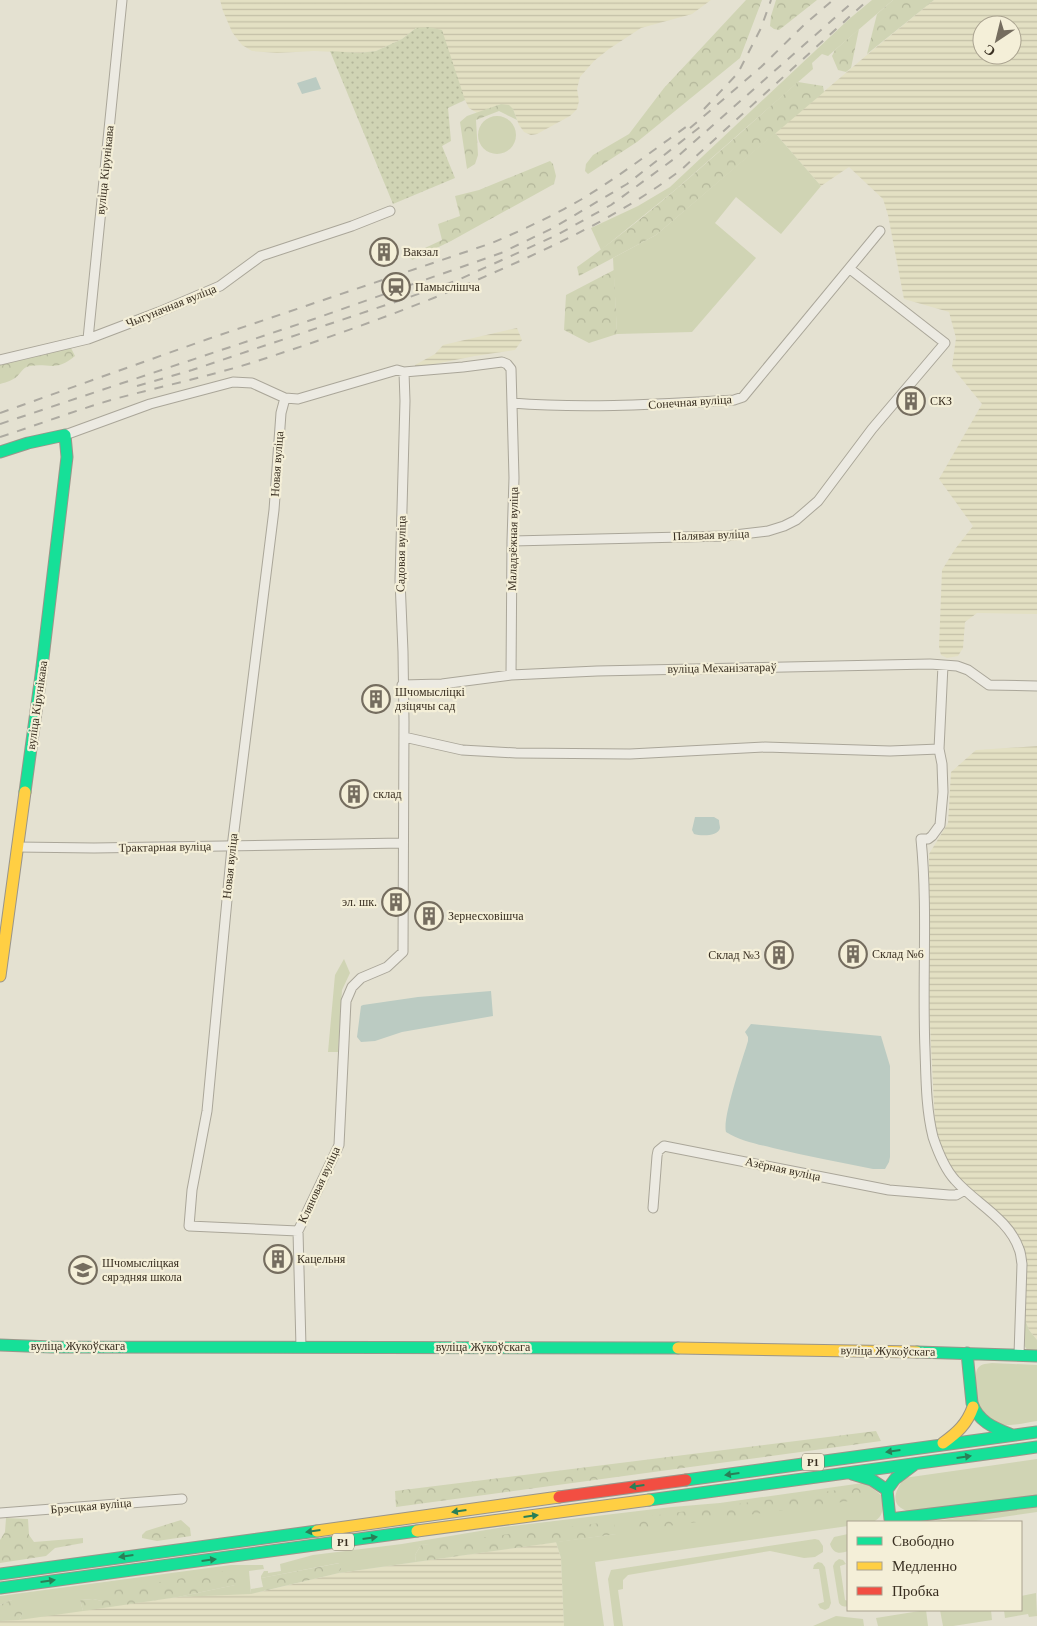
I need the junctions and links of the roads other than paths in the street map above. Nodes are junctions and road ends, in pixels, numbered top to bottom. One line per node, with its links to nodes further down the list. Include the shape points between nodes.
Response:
1 (122, 0): 5 (street, вуліца Кірунікава)
2 (390, 211): 5 (street, Чыгуначная вуліца, via 262,256 220,286)
3 (880, 231): 4 (street, Сонечная вуліца)
4 (850, 269): 9 (street, Сонечная вуліца, via 743,397 630,406); 12 (street, Палявая вуліца, via 945,343 872,429 818,501 796,520 768,531 726,536)
5 (88, 339): 6 (street, Чыгуначная вуліца)
6 (0, 360)
7 (404, 372): 8 (street, via 396,370 298,399); 9 (street, Маладзёжная вуліца, via 502,362 512,370); 15 (street, Садовая вуліца, via 400,580)
8 (285, 398): 10 (street, via 252,383 233,382 150,404); 21 (street, Новая вуліца)
9 (512, 403): 12 (street, Маладзёжная вуліца)
10 (65, 434): 11 (main road); 20 (main road, вуліца Кірунікава, via 67,457)
11 (0, 452)
12 (512, 541): 14 (street, Маладзёжная вуліца)
13 (943, 665): 14 (street, вуліца Механізатараў, via 607,671); 16 (street, вуліца Механізатараў, via 968,670 989,685); 18 (street)
14 (511, 676): 15 (street, вуліца Механізатараў)
15 (402, 685): 17 (street, Садовая вуліца)
16 (1037, 686)
17 (404, 737): 18 (street, via 462,750 516,753 630,754 765,747); 19 (street, Садовая вуліца)
18 (939, 749): 23 (street, via 943,792 940,825 932,836 921,839 926,1083 938,1152)
19 (403, 843): 21 (street, Трактарная вуліца); 25 (street, Кляновая вуліца, via 403,952 387,967 362,978 352,987 346,1002 339,1145)
20 (17, 847): 21 (street, Трактарная вуліца); 22 (main road, вуліца Кірунікава)
21 (232, 847): 25 (street, Новая вуліца, via 207,1111 192,1190 189,1226)
22 (0, 976)
23 (965, 1190): 24 (street, Азёрная вуліца, via 949,1195 889,1190 664,1146 657,1156); 29 (street, via 1007,1229 1020,1250)
24 (653, 1208)
25 (298, 1231): 27 (street, Кляновая вуліца)
26 (0, 1345): 27 (main road, вуліца Жукоўскага)
27 (301, 1347): 28 (main road, вуліца Жукоўскага)
28 (967, 1353): 29 (main road, вуліца Жукоўскага); 31 (main road)
29 (1018, 1355): 30 (main road, вуліца Жукоўскага)
30 (1037, 1356)
31 (973, 1405): 33 (main road, via 988,1424); 34 (main road, via 968,1422)
32 (1037, 1432): 33 (main road, Р1)
33 (1013, 1436): 34 (main road, Р1)
34 (941, 1445): 42 (main road, Р1, one-way to 42)
35 (1037, 1447): 36 (main road, Р1, one-way to 35)
36 (916, 1464): 37 (main road, Р1); 38 (main road)
37 (848, 1472): 38 (main road, via 872,1480); 43 (main road, Р1, one-way to 37)
38 (887, 1490): 40 (main road, via 890,1519)
39 (182, 1499): 41 (street, Брэсцкая вуліца)
40 (1037, 1502)
41 (0, 1513)
42 (0, 1574)
43 (0, 1588)

